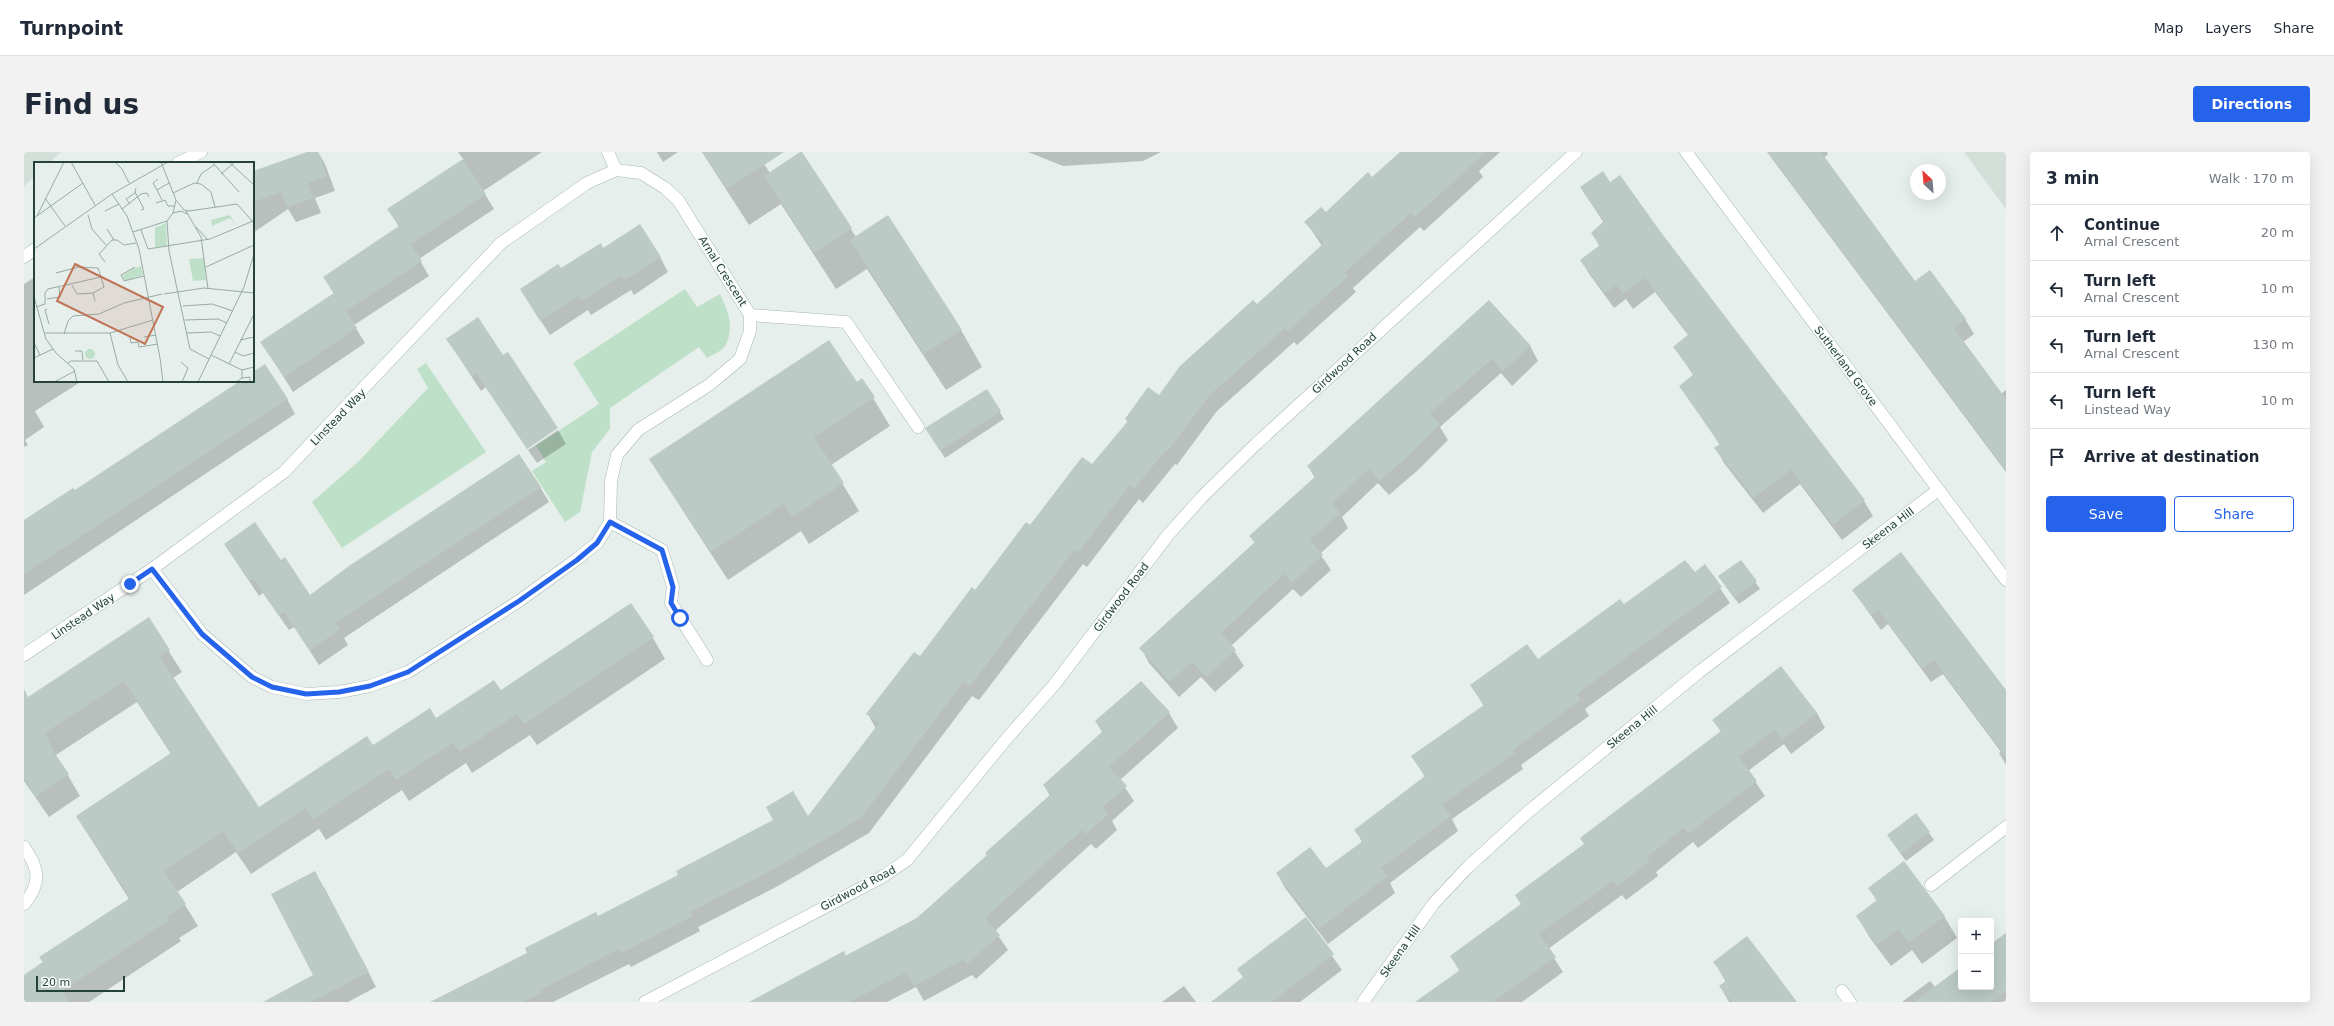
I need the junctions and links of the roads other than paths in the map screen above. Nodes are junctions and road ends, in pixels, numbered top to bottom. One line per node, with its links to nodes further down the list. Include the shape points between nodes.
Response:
1 (201, 152): 5 (street)
2 (608, 152): 6 (street)
3 (1576, 152): 22 (street, Girdwood Road, via 1257,443 1202,497 1168,535 1054,685 1008,737 908,860 882,877)
4 (1686, 152): 11 (street, Sutherland Grove)
5 (180, 162)
6 (616, 170): 9 (street, Arnal Crescent, via 641,173 665,188 678,200); 13 (street, Linstead Way, via 587,183 501,243 284,472)
7 (34, 250): 8 (street)
8 (24, 257)
9 (750, 315): 10 (street, via 846,322); 12 (street, Arnal Crescent, via 750,331 740,359 709,385 638,430 617,455 611,481)
10 (918, 427)
11 (1938, 490): 14 (street, Sutherland Grove); 23 (street, Skeena Hill, via 1699,672 1528,812 1467,868 1434,903)
12 (610, 522): 13 (street, via 597,543 577,560 519,601 408,672 370,686 339,692 306,694 272,687 252,677 202,634); 16 (street, via 662,550 673,587 671,603)
13 (152, 569): 15 (street, Linstead Way)
14 (2006, 580)
15 (24, 655)
16 (707, 660)
17 (2006, 827): 19 (street)
18 (24, 847): 20 (street, via 37,868 33,893)
19 (1931, 885)
20 (24, 904)
21 (1842, 991): 24 (street)
22 (645, 1002)
23 (1363, 1002)
24 (1850, 1002)

